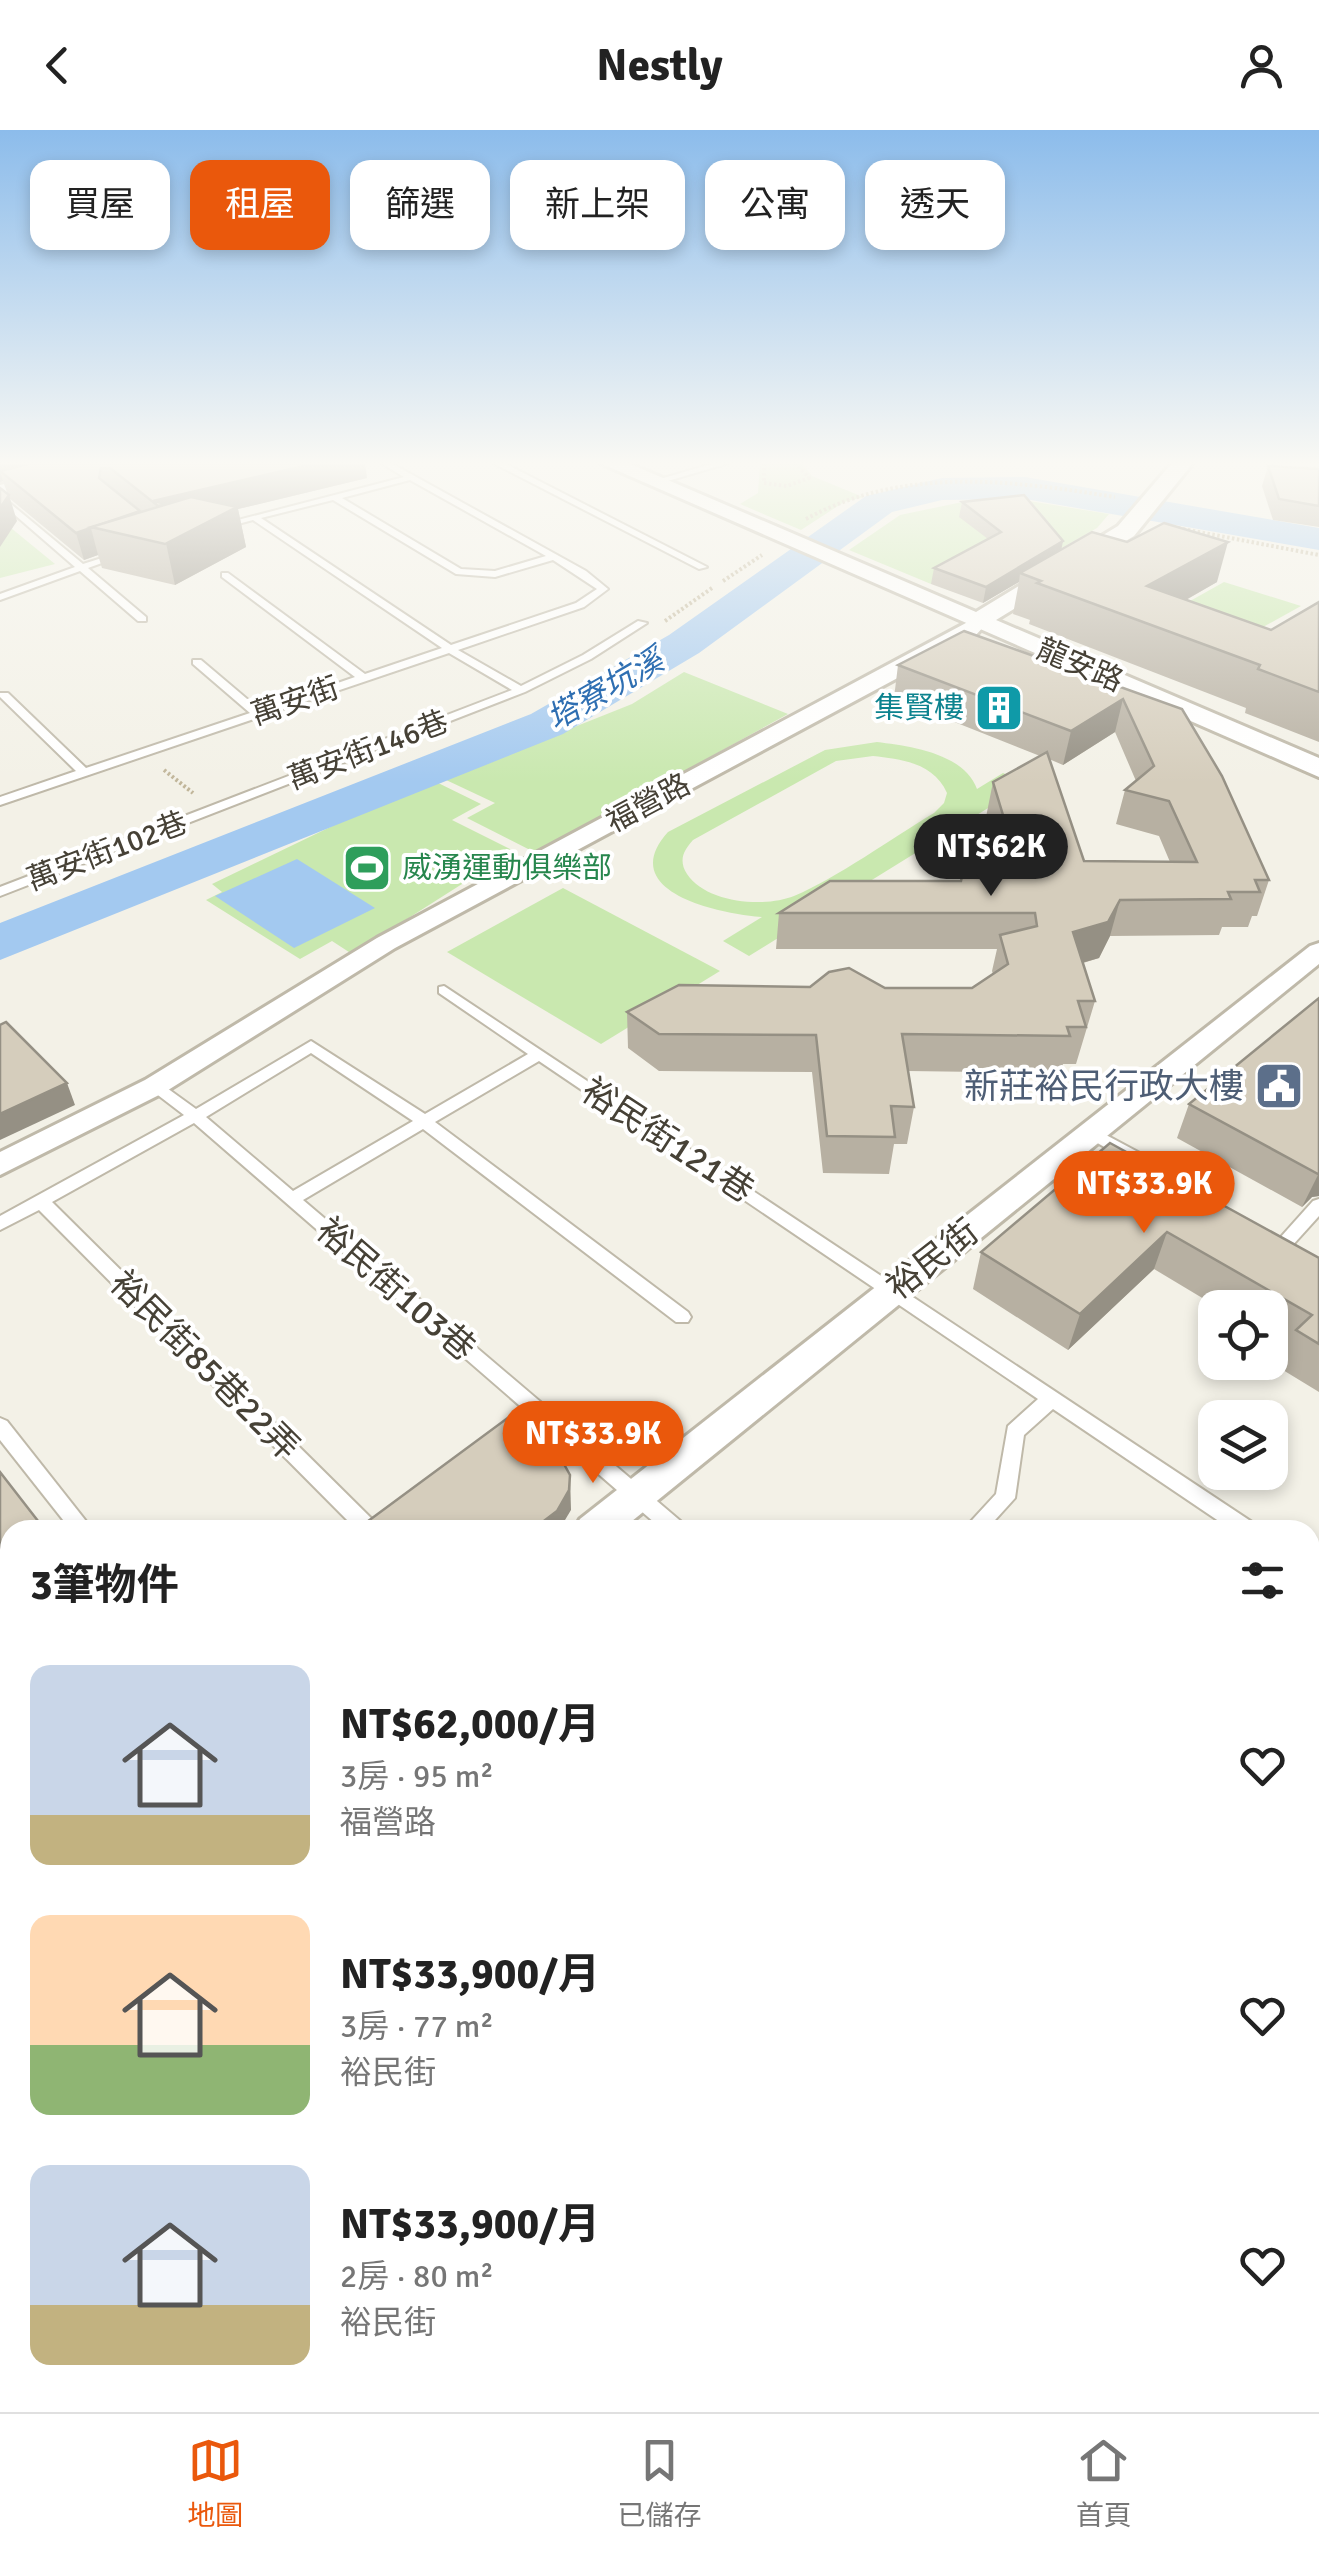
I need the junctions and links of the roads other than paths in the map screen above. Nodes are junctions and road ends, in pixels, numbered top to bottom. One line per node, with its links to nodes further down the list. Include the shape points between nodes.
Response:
1 (332, 569): 13 (lane, 萬安街146巷)
2 (454, 569): 3 (lane)
3 (512, 569)
4 (574, 569): 13 (lane, 萬安街, via 603,588 590,601)
5 (858, 569): 11 (street, 龍安路)
6 (1060, 569): 11 (street, 福營路)
7 (83, 570): 9 (lane); 10 (lane)
8 (225, 575): 15 (lane)
9 (0, 597)
10 (142, 619)
11 (980, 622): 19 (street, 龍安路); 27 (street, 福營路, via 386,943)
12 (642, 623): 16 (lane, 萬安街146巷)
13 (450, 649): 15 (lane, 萬安街); 16 (lane, 萬安街146巷)
14 (198, 662): 18 (lane)
15 (363, 678): 18 (lane, 萬安街)
16 (521, 690): 22 (lane, 萬安街146巷)
17 (4, 695): 20 (lane)
18 (257, 713): 20 (lane, 萬安街)
19 (1319, 768)
20 (84, 773): 21 (lane, 萬安街)
21 (0, 801)
22 (214, 810): 23 (lane, 萬安街102巷)
23 (0, 892)
24 (1319, 951): 30 (street, 裕民街)
25 (444, 990): 26 (lane, 裕民街121巷)
26 (539, 1054): 29 (lane); 38 (lane, 裕民街121巷)
27 (154, 1086): 28 (lane, 裕民街103巷); 31 (street, 福營路)
28 (195, 1116): 29 (lane, via 311,1046); 33 (lane, 裕民街103巷); 34 (lane)
29 (424, 1121): 33 (lane); 39 (lane)
30 (1093, 1133): 32 (lane); 38 (street, 裕民街)
31 (0, 1165)
32 (1157, 1170)
33 (291, 1200): 42 (lane, 裕民街103巷)
34 (41, 1201): 36 (lane); 44 (lane, 裕民街85巷22弄)
35 (1319, 1206): 37 (lane, via 1277,1238)
36 (0, 1224)
37 (1302, 1252)
38 (893, 1289): 40 (lane, 裕民街121巷); 42 (street, 裕民街)
39 (682, 1317)
40 (1052, 1398): 47 (lane, via 1015,1432 1006,1498); 48 (lane, 裕民街121巷)
41 (3, 1435): 43 (lane)
42 (636, 1495): 45 (street, 裕民街); 46 (lane, 裕民街103巷)
43 (75, 1520)
44 (361, 1520)
45 (605, 1520)
46 (665, 1520)
47 (983, 1520)
48 (1233, 1520)

